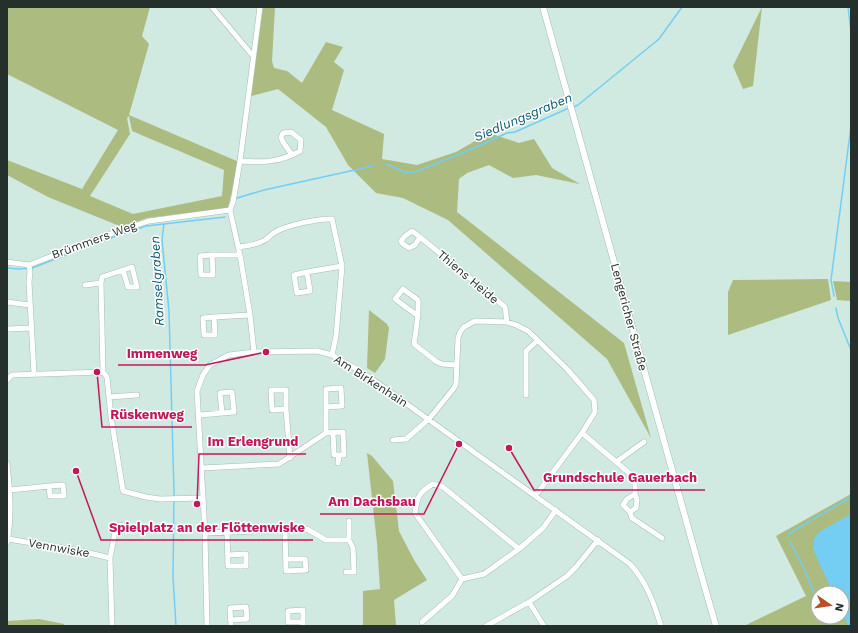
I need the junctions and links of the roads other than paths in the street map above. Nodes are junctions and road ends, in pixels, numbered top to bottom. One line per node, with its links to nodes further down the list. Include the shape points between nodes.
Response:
1 (212, 7): 4 (street)
2 (260, 7): 4 (street)
3 (543, 7): 76 (main road, Lengericher Straße)
4 (253, 56): 6 (street)
5 (292, 155): 5 (street, via 300,151 301,140 291,132 283,133 283,142); 6 (street, via 261,163)
6 (240, 161): 7 (street)
7 (230, 210): 9 (street); 14 (street, Brümmers Weg, via 149,221 104,236)
8 (420, 237): 24 (street, Thiens Heide, via 505,307)
9 (238, 247): 11 (street); 13 (street, via 253,245 277,231 306,222 332,219)
10 (212, 255): 11 (street)
11 (240, 255): 21 (street)
12 (7, 262): 14 (street, Brümmers Weg)
13 (342, 266): 16 (street); 29 (street)
14 (29, 268): 20 (street)
15 (123, 270): 17 (street, via 102,277)
16 (307, 272): 16 (street, via 310,291 297,293 294,275)
17 (101, 282): 18 (street); 31 (street)
18 (85, 285)
19 (7, 302): 20 (street)
20 (30, 305): 25 (street)
21 (250, 315): 23 (street); 28 (street)
22 (418, 316): 22 (street, via 418,300 403,288 395,298); 30 (street, via 414,344 437,362)
23 (214, 317)
24 (507, 322): 27 (street, Thiens Heide, via 528,331); 30 (street, Thiens Heide, via 475,321 464,326 458,338)
25 (31, 328): 26 (street); 32 (street)
26 (7, 329)
27 (537, 341): 35 (street, via 526,351); 44 (street, Thiens Heide, via 567,369 594,400 595,412)
28 (254, 352): 29 (street, Am Birkenhain, via 317,351); 40 (street, Am Birkenhain, via 229,355 210,365 197,391)
29 (332, 355): 41 (street, Am Birkenhain, via 365,374)
30 (457, 365): 41 (street, Thiens Heide, via 456,384)
31 (103, 372): 32 (street); 36 (street, via 107,377)
32 (34, 374): 33 (street, via 12,375)
33 (7, 380)
34 (137, 395): 36 (street)
35 (526, 395)
36 (109, 397): 57 (street, via 123,491 160,499)
37 (326, 407): 37 (street, via 342,406 341,388 326,389); 43 (street)
38 (286, 409): 38 (street, via 272,410 271,390 286,390); 48 (street)
39 (222, 413): 39 (street, via 234,412 232,392 220,393); 40 (street)
40 (200, 415): 52 (street, Am Birkenhain)
41 (429, 419): 45 (street, Thiens Heide, via 406,439); 56 (street, Am Birkenhain)
42 (333, 432): 43 (street); 47 (street, via 334,455); 47 (street, via 343,432 344,455)
43 (326, 433): 48 (street)
44 (582, 433): 49 (street); 56 (street, Thiens Heide)
45 (393, 440)
46 (644, 442): 49 (street)
47 (339, 455): 50 (street)
48 (290, 458): 52 (street, via 279,464)
49 (616, 462): 55 (street, via 635,478)
50 (338, 463)
51 (7, 464): 54 (street)
52 (202, 468): 57 (street, Am Birkenhain)
53 (49, 486): 54 (street)
54 (10, 490): 66 (street, via 10,525)
55 (635, 494): 59 (street, via 636,508); 59 (street, via 623,505)
56 (536, 495): 58 (street, Am Birkenhain)
57 (203, 498): 64 (street, Am Birkenhain)
58 (556, 510): 68 (street, Am Birkenhain); 69 (street, via 550,520)
59 (630, 512): 65 (street, via 632,518)
60 (349, 520): 67 (street)
61 (141, 529): 71 (street, via 119,525 116,527)
62 (285, 529): 63 (street); 67 (street, via 307,529 326,540); 72 (street)
63 (227, 532): 64 (street); 70 (street)
64 (205, 534): 79 (street, Am Birkenhain)
65 (662, 538)
66 (7, 540): 71 (street, Vennwiske)
67 (349, 540): 73 (street, via 353,548 354,572)
68 (598, 540): 75 (street, via 572,572); 82 (street, Am Birkenhain, via 639,574)
69 (519, 549): 74 (street, via 484,574); 74 (street, via 443,487 433,484 423,490 417,500 415,513)
70 (228, 555)
71 (110, 558): 78 (street)
72 (286, 559)
73 (346, 572)
74 (462, 579): 77 (street, via 452,596)
75 (529, 602): 80 (street); 81 (street)
76 (713, 616): 83 (main road); 84 (main road, Lengericher Straße)
77 (422, 622)
78 (112, 626)
79 (207, 626)
80 (486, 626)
81 (544, 626)
82 (661, 626)
83 (713, 626)
84 (716, 626)

